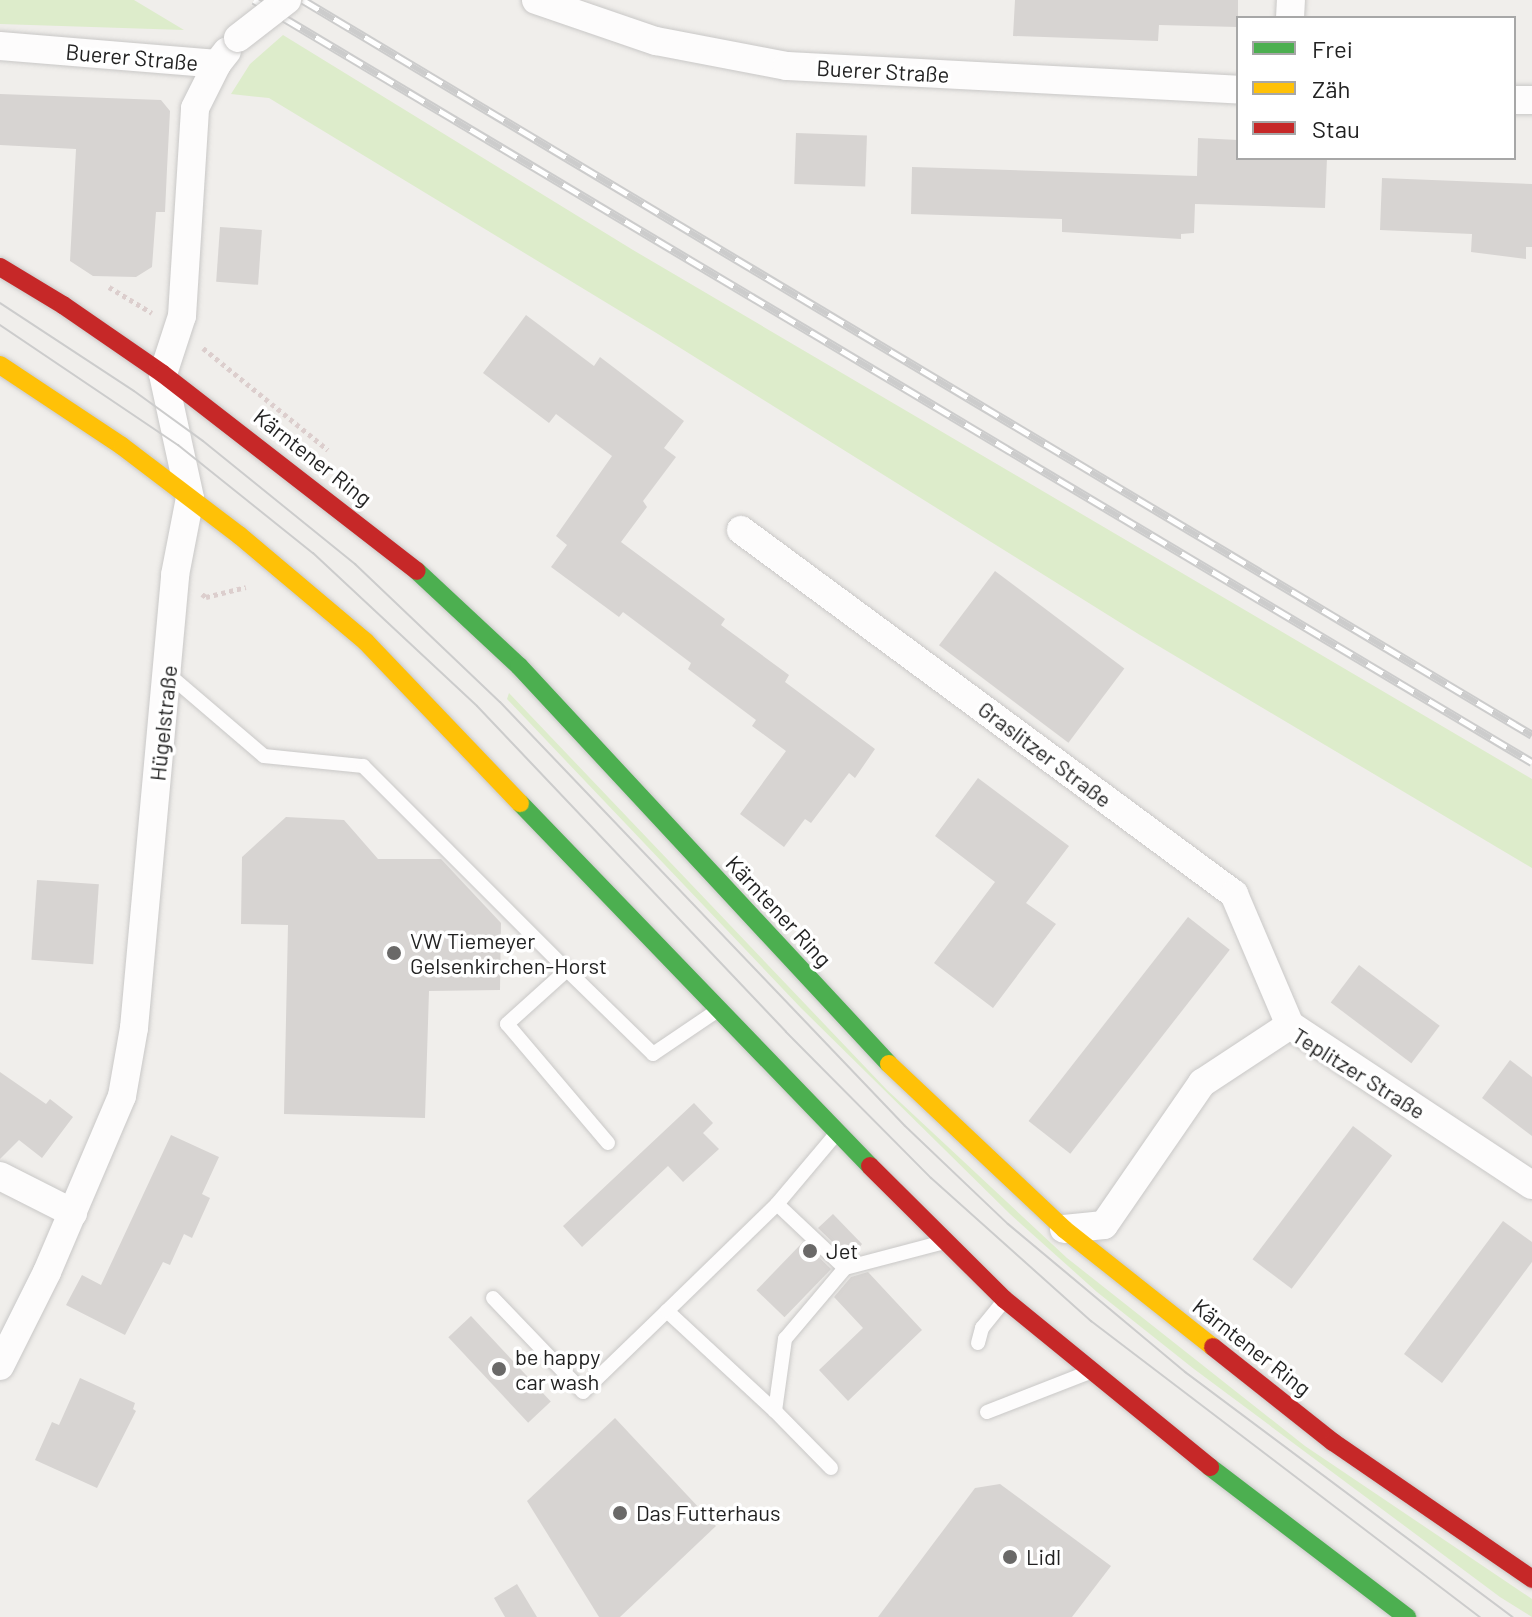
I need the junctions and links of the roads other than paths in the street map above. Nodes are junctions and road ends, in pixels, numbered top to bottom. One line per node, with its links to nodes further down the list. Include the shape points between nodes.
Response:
1 (287, 0): 4 (street, Buerer Straße, bridge, via 238,38)
2 (536, 0): 5 (street, Buerer Straße, via 656,41 787,66)
3 (0, 46): 4 (street, Buerer Straße)
4 (217, 64): 8 (street, via 195,108 182,316)
5 (1236, 90)
6 (0, 267): 8 (main road, Kärntener Ring)
7 (0, 365): 9 (main road)
8 (163, 374): 9 (street, Hügelstraße); 21 (main road, Kärntener Ring, via 400,555 519,666 886,1061)
9 (190, 498): 11 (street, Hügelstraße, via 175,575); 13 (main road, via 366,642)
10 (741, 530): 14 (street, Graslitzer Straße, via 1234,894)
11 (168, 674): 12 (lane, via 264,756 363,766); 20 (street, Hügelstraße, via 134,1028 122,1096)
12 (567, 970): 13 (lane, via 653,1054); 16 (lane, via 507,1024)
13 (719, 1010): 15 (main road)
14 (1290, 1025): 18 (street, Teplitzer Straße); 21 (street, Teplitzer Straße, via 1202,1083 1104,1225)
15 (837, 1134): 19 (lane); 22 (main road)
16 (608, 1143)
17 (0, 1176): 20 (street)
18 (1532, 1185)
19 (777, 1204): 23 (lane); 26 (lane)
20 (73, 1213): 28 (street, Hügelstraße)
21 (1064, 1229): 33 (main road, Kärntener Ring, via 1333,1442)
22 (945, 1241): 23 (lane); 25 (main road)
23 (845, 1268): 30 (lane, via 785,1339)
24 (493, 1298): 26 (lane, via 583,1392)
25 (1004, 1299): 27 (lane, via 982,1328); 29 (main road)
26 (667, 1311): 30 (lane)
27 (978, 1343)
28 (0, 1366)
29 (1089, 1372): 31 (lane); 34 (main road)
30 (775, 1411): 32 (lane)
31 (987, 1412)
32 (831, 1468)
33 (1532, 1579)
34 (1407, 1617)

